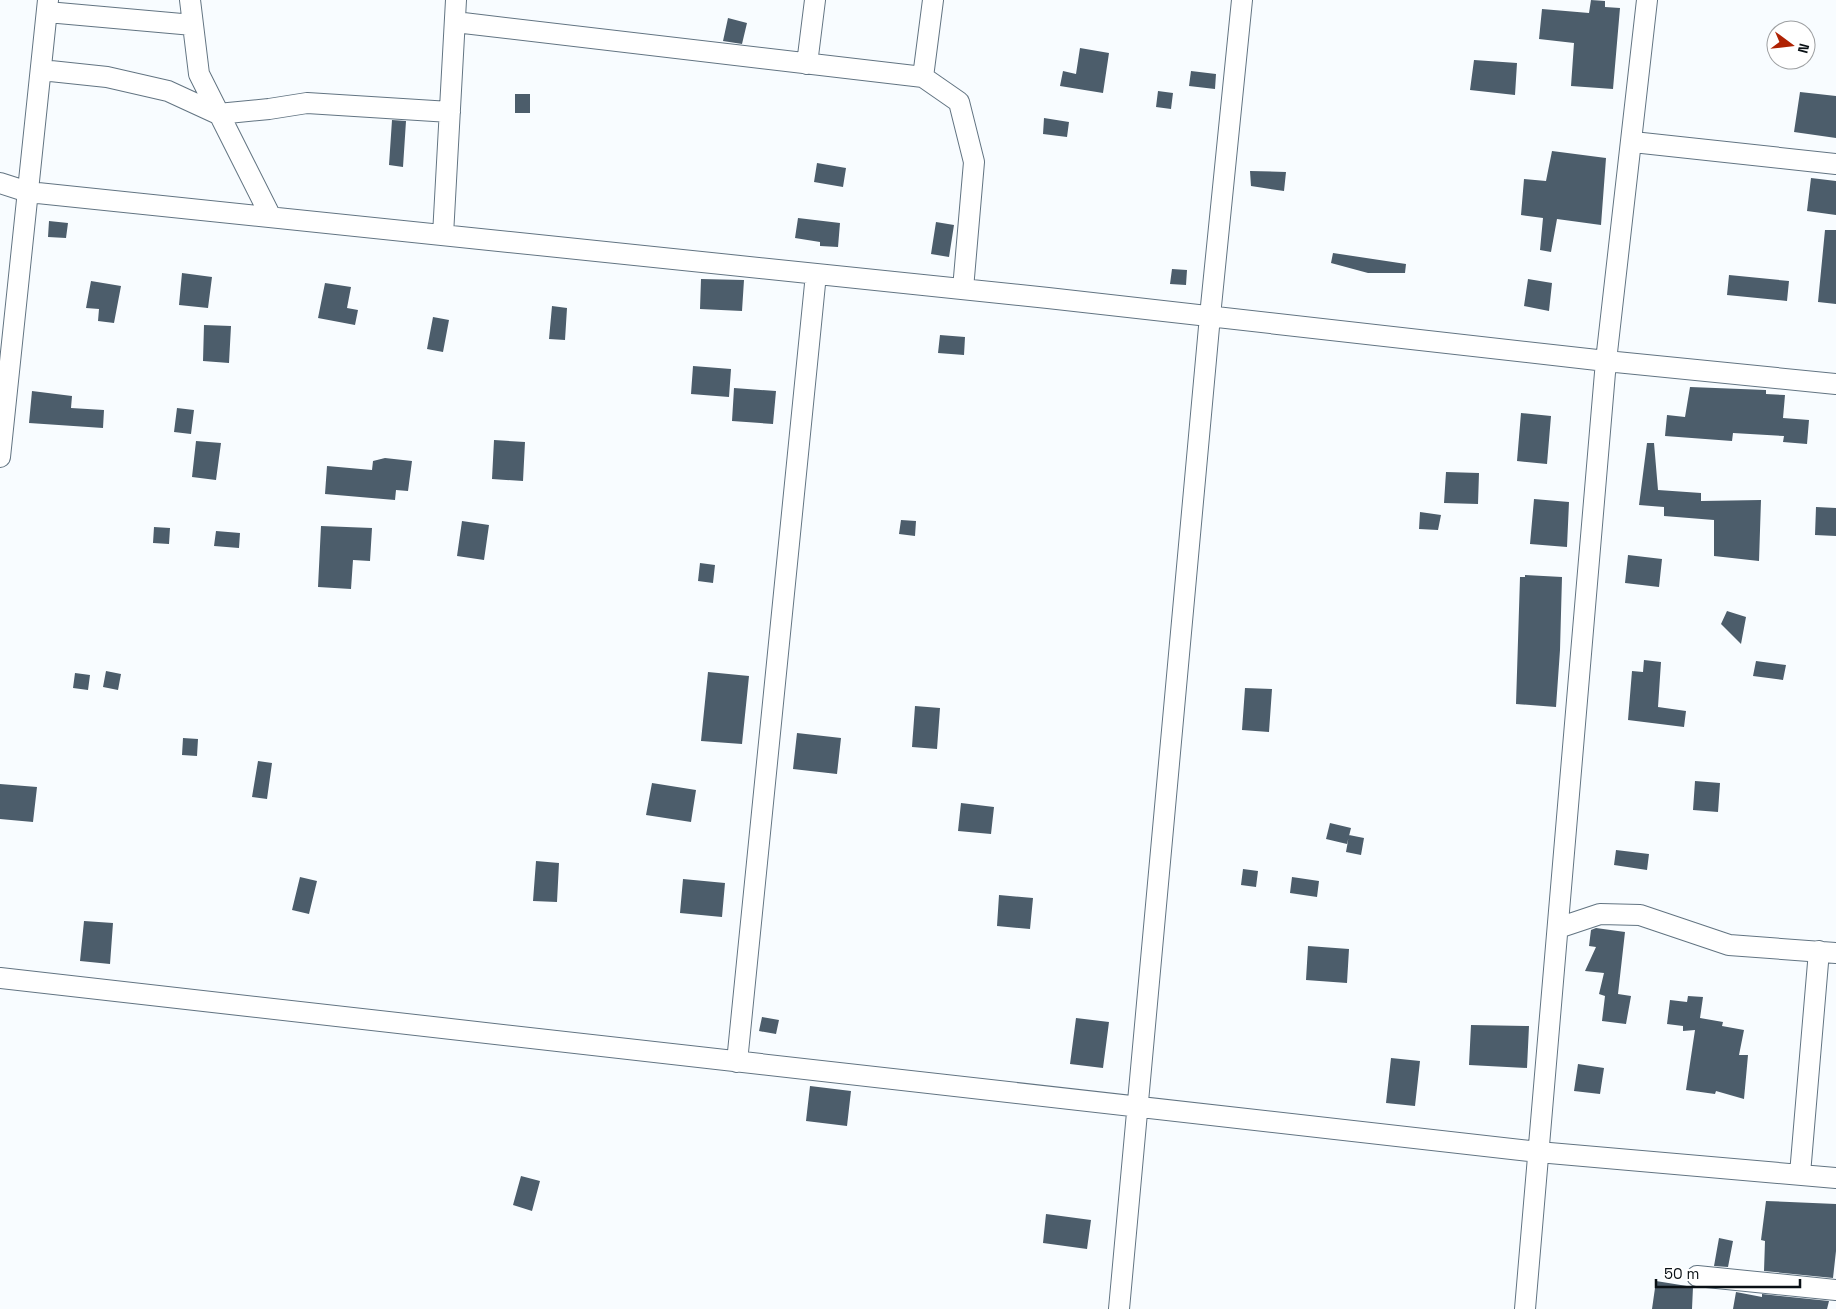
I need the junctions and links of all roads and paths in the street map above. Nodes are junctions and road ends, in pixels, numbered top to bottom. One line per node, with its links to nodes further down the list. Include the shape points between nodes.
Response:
1 (190, 0): 9 (street)
2 (456, 0): 8 (street)
3 (815, 0): 10 (street)
4 (933, 0): 12 (street)
5 (1242, 0): 23 (street)
6 (1648, 0): 15 (street)
7 (48, 6): 9 (street); 11 (street)
8 (455, 22): 10 (street); 13 (street)
9 (193, 25): 14 (street, via 199,74)
10 (807, 64): 12 (street)
11 (41, 70): 14 (street, via 107,77 168,91); 18 (street)
12 (923, 77): 22 (street, via 958,102 974,162)
13 (450, 112): 14 (street, via 307,102); 20 (street)
14 (218, 114): 19 (street)
15 (1633, 142): 16 (street); 24 (street)
16 (1836, 164)
17 (0, 183): 18 (street)
18 (28, 192): 19 (street); 26 (street)
19 (271, 217): 20 (street)
20 (443, 235): 21 (street)
21 (816, 274): 22 (street); 30 (street)
22 (963, 289): 23 (street)
23 (1210, 316): 24 (street); 31 (street)
24 (1606, 361): 25 (street); 27 (street)
25 (1836, 384)
26 (0, 457)
27 (1558, 928): 28 (street, via 1600,914 1640,914 1729,945); 32 (street)
28 (1828, 952): 33 (street)
29 (0, 978): 30 (street)
30 (737, 1062): 31 (street)
31 (1138, 1108): 32 (street); 37 (street)
32 (1538, 1152): 33 (street); 38 (street)
33 (1800, 1174): 34 (street)
34 (1836, 1178)
35 (1698, 1276): 36 (street)
36 (1836, 1290)
37 (1119, 1309)
38 (1525, 1309)

